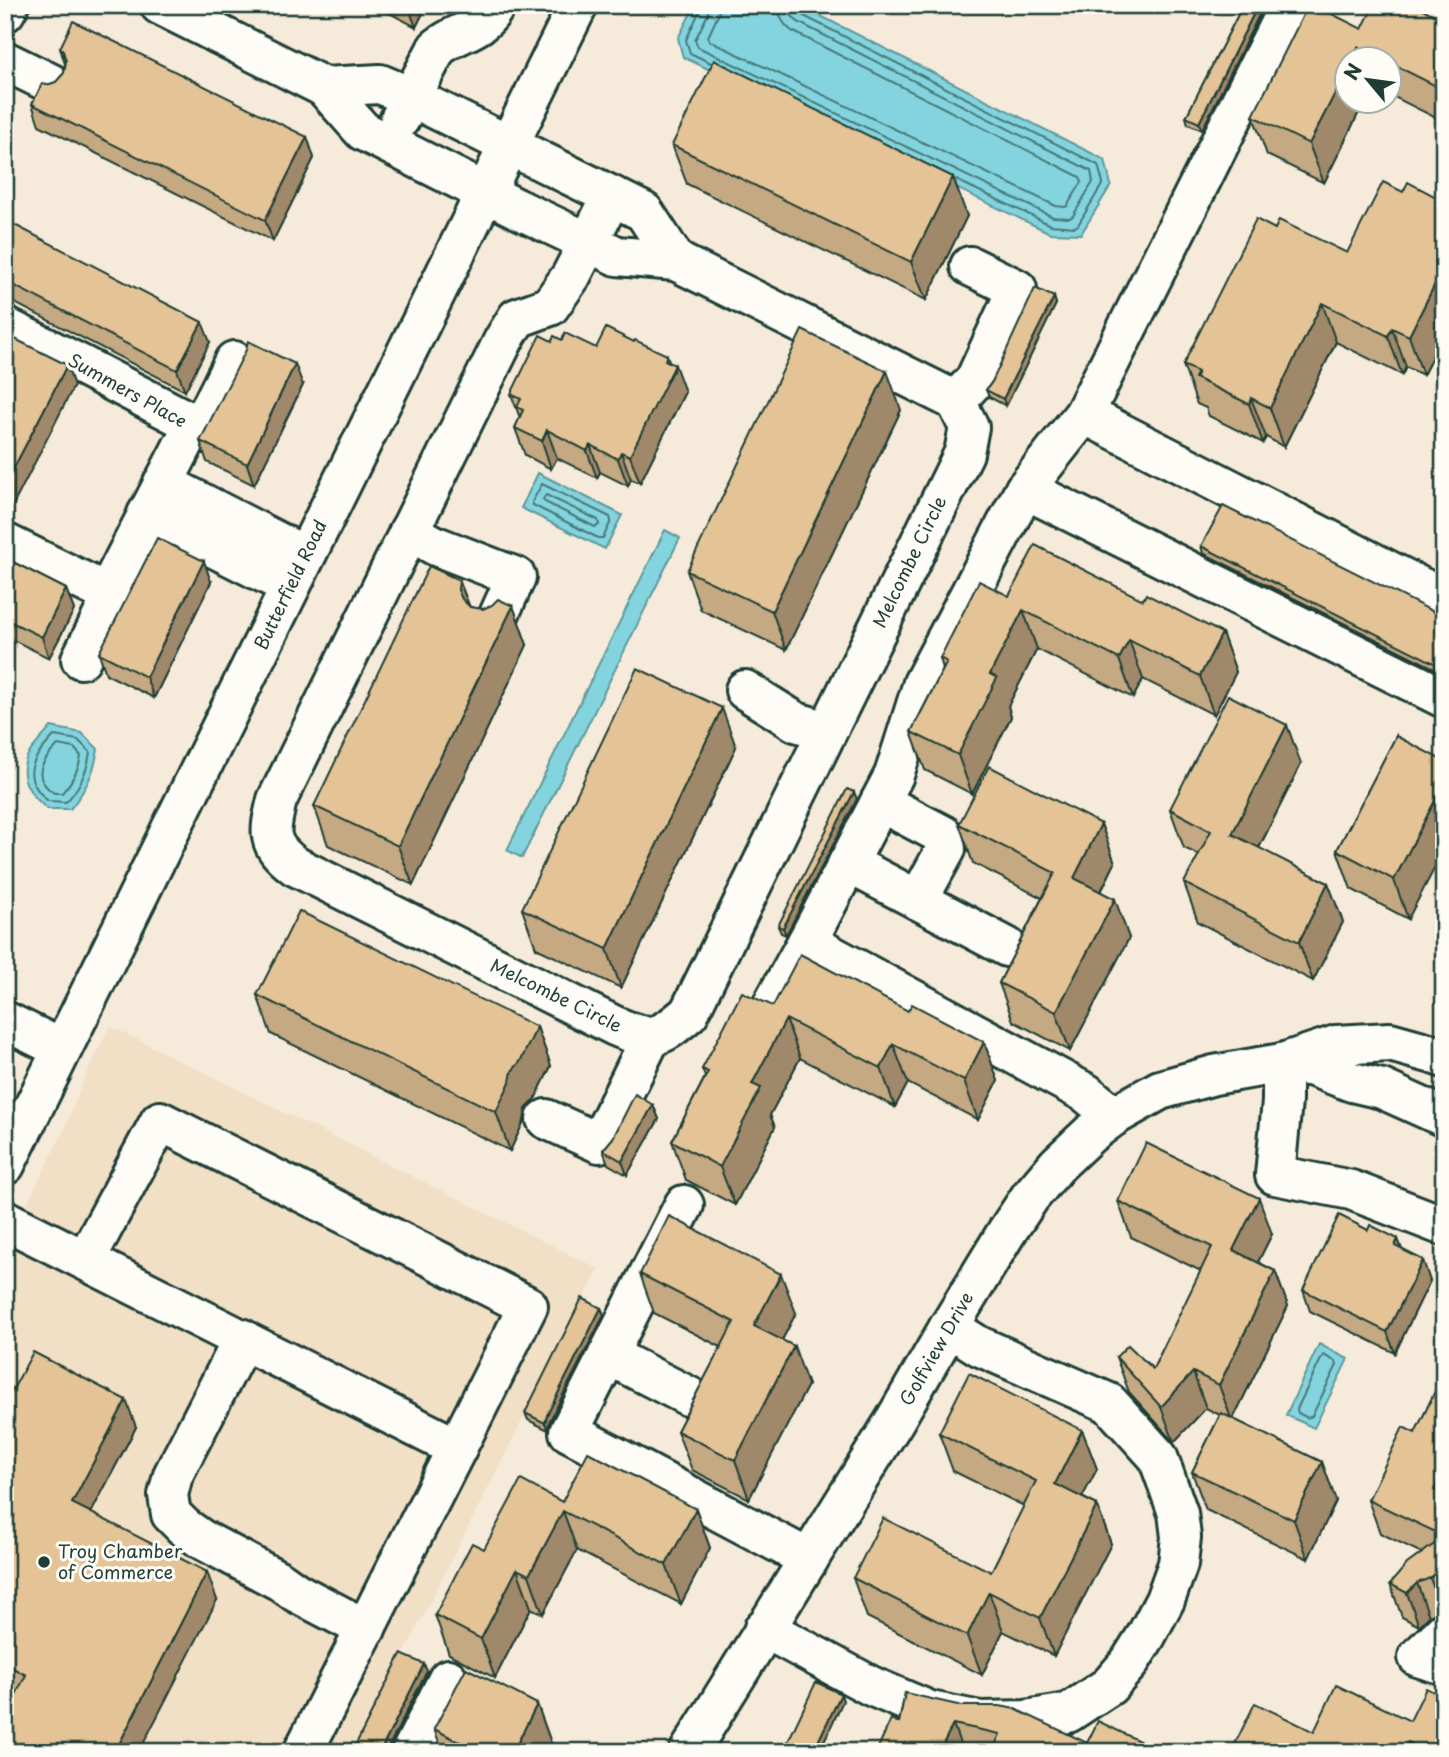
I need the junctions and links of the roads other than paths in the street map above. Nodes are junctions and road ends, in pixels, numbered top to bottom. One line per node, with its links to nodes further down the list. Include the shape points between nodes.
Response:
1 (9, 5): 6 (street)
2 (160, 5): 9 (street)
3 (496, 5): 10 (street, via 485,22 437,48)
4 (578, 5): 12 (street, Butterfield Road)
5 (1289, 5): 21 (street)
6 (5, 12)
7 (5, 61): 8 (street)
8 (51, 84)
9 (324, 88): 10 (street, via 380,84); 11 (street, via 363,131)
10 (411, 97): 11 (street); 12 (street)
11 (388, 144): 13 (street)
12 (508, 145): 13 (street, Butterfield Road); 14 (street)
13 (486, 192): 15 (street); 27 (street, Butterfield Road)
14 (611, 196): 15 (street, Melcombe Circle); 16 (street, via 644,212)
15 (588, 243): 16 (street, via 617,256); 25 (street, Melcombe Circle, via 550,306 517,318)
16 (676, 261): 20 (street)
17 (970, 266): 20 (street, via 1017,289 975,380)
18 (5, 327): 22 (street, Summers Place)
19 (234, 361): 22 (street, via 208,414)
20 (956, 401): 34 (street, Melcombe Circle, via 969,427 964,453)
21 (1084, 414): 23 (street); 29 (street)
22 (194, 424): 24 (street, Summers Place)
23 (1025, 489): 33 (street); 35 (street, via 923,683 894,775)
24 (155, 499): 27 (street); 28 (street, Summers Place)
25 (409, 531): 30 (street, via 516,577); 42 (street, Melcombe Circle, via 277,800 272,837 279,854 615,1026)
26 (5, 543): 28 (street)
27 (298, 571): 43 (street, Butterfield Road)
28 (107, 593): 31 (street, Summers Place, via 106,609)
29 (1444, 598)
30 (494, 626)
31 (81, 659)
32 (746, 690): 34 (street, via 796,722)
33 (1444, 698)
34 (827, 731): 42 (street, Melcombe Circle, via 689,1013)
35 (880, 802): 36 (street); 37 (street, via 943,835 946,849)
36 (848, 863): 37 (street); 38 (street)
37 (918, 900): 39 (street)
38 (807, 942): 40 (street); 46 (street, via 1086,1093)
39 (1007, 947)
40 (768, 1013)
41 (5, 1021): 43 (street)
42 (651, 1037): 48 (street, via 599,1143)
43 (62, 1049): 49 (street, Butterfield Road)
44 (1444, 1058): 45 (street, Golfview Drive, via 1390,1042 1336,1045)
45 (1282, 1063): 46 (street, Golfview Drive, via 1160,1090); 47 (street, Golfview Drive, via 1313,1067 1382,1089); 52 (street, via 1275,1174 1351,1190)
46 (1114, 1116): 54 (street, Golfview Drive, via 1058,1164 1030,1197)
47 (1444, 1117)
48 (546, 1119)
49 (5, 1165)
50 (684, 1205): 56 (street)
51 (5, 1220): 53 (street)
52 (1444, 1226)
53 (86, 1259): 55 (street); 58 (street, via 160,1121 528,1306)
54 (948, 1327): 59 (street, Golfview Drive); 60 (street, via 979,1346 1109,1403 1158,1457 1178,1513 1181,1537 1178,1564 1146,1636 1109,1686 1068,1713 980,1721 930,1711 883,1691)
55 (243, 1339): 58 (street); 61 (street, via 173,1475 168,1495 171,1514 201,1539)
56 (608, 1355): 57 (street); 59 (street, via 569,1432)
57 (690, 1397)
58 (457, 1448): 61 (street)
59 (809, 1559): 60 (street, Golfview Drive)
60 (764, 1628): 67 (street, Golfview Drive)
61 (366, 1629): 65 (street)
62 (1444, 1632): 63 (street, via 1419,1657)
63 (1444, 1665)
64 (448, 1679): 66 (street)
65 (303, 1752)
66 (411, 1752)
67 (689, 1752)

